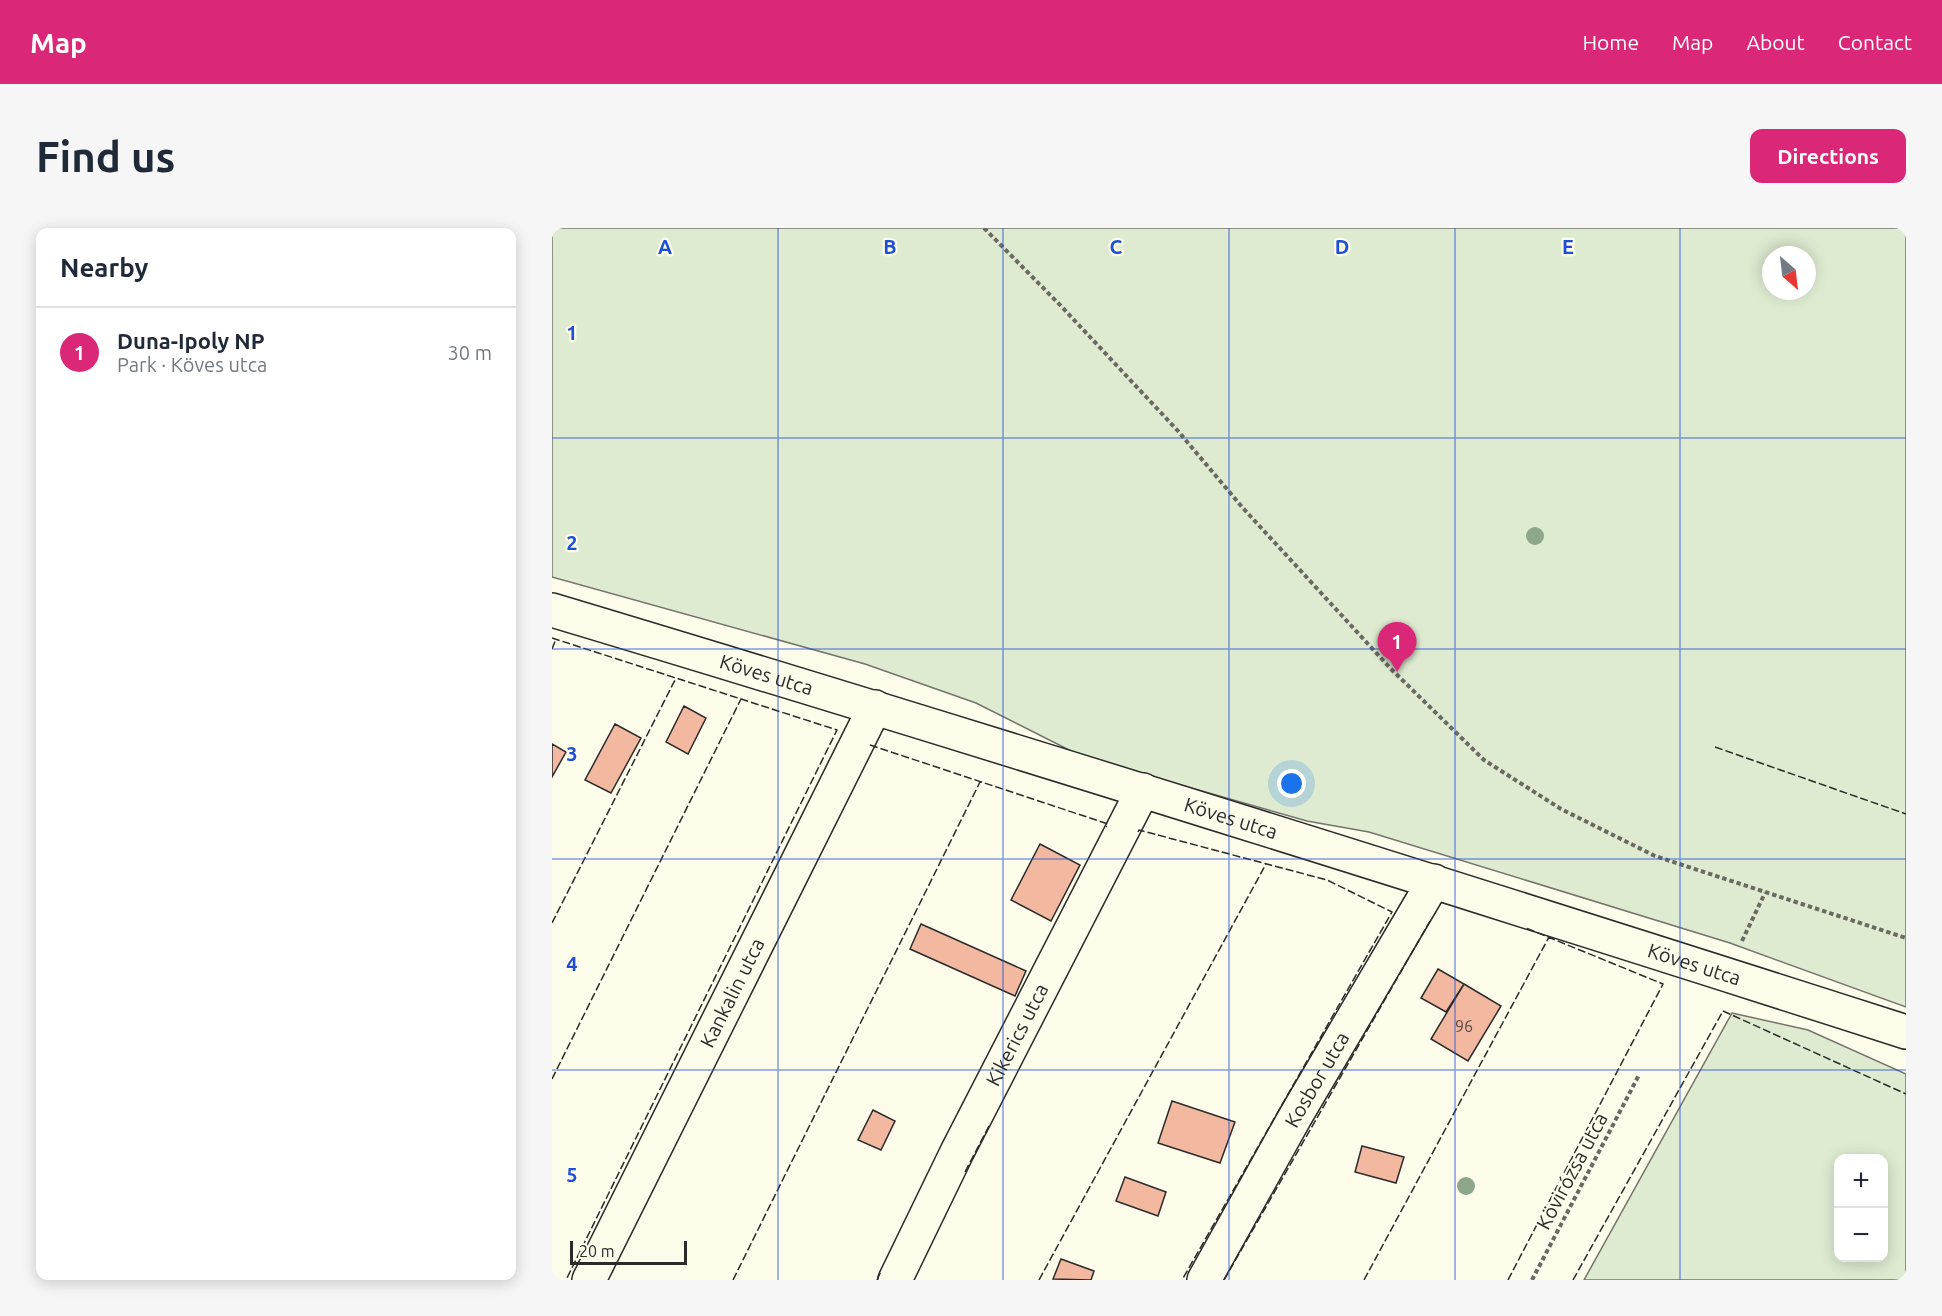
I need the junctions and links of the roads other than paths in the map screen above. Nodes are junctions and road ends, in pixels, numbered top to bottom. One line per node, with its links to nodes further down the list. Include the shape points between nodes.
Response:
1 (552, 610): 2 (street, Köves utca)
2 (875, 706): 3 (street, Köves utca); 6 (street, Kankalin utca)
3 (1143, 790): 4 (street, Köves utca); 7 (street, Kikerics utca)
4 (1434, 881): 5 (street, Köves utca); 8 (street, Kosbor utca)
5 (1906, 1032)
6 (588, 1280)
7 (895, 1280)
8 (1204, 1280)

